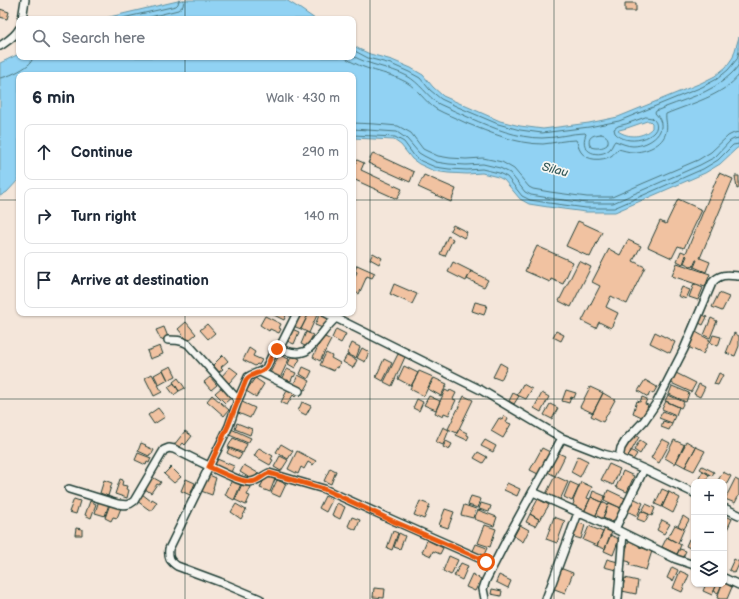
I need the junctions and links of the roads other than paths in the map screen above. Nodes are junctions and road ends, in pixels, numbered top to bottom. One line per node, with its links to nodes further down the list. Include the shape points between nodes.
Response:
1 (25, 0): 2 (street)
2 (22, 16)
3 (16, 34): 4 (street)
4 (0, 46)
5 (739, 276): 15 (street, via 725,275 715,278 684,349 657,402 626,440)
6 (296, 316): 10 (street)
7 (332, 316): 8 (street)
8 (336, 318): 10 (street, via 304,352); 14 (street, via 481,390)
9 (168, 340): 13 (street, via 184,341 188,344)
10 (279, 349): 11 (street, via 275,349 266,368)
11 (260, 372): 12 (street); 13 (street, via 248,377)
12 (300, 391)
13 (238, 400): 16 (street)
14 (562, 438): 15 (street); 19 (street)
15 (619, 458): 17 (street)
16 (209, 467): 18 (street, via 174,449 164,450 134,501 126,506); 27 (street, via 249,482 269,473 324,489 481,559); 30 (street, via 169,549 168,556 177,566)
17 (644, 469): 20 (street); 24 (street)
18 (69, 489)
19 (533, 492): 22 (street); 27 (street)
20 (691, 492)
21 (727, 509): 23 (street)
22 (578, 513): 24 (street); 32 (street)
23 (739, 515)
24 (615, 529): 25 (street)
25 (623, 533): 26 (street); 33 (street)
26 (691, 564)
27 (490, 571): 31 (street, via 484,586)
28 (727, 579): 29 (street)
29 (739, 585)
30 (260, 599)
31 (485, 599)
32 (546, 599)
33 (618, 599)

